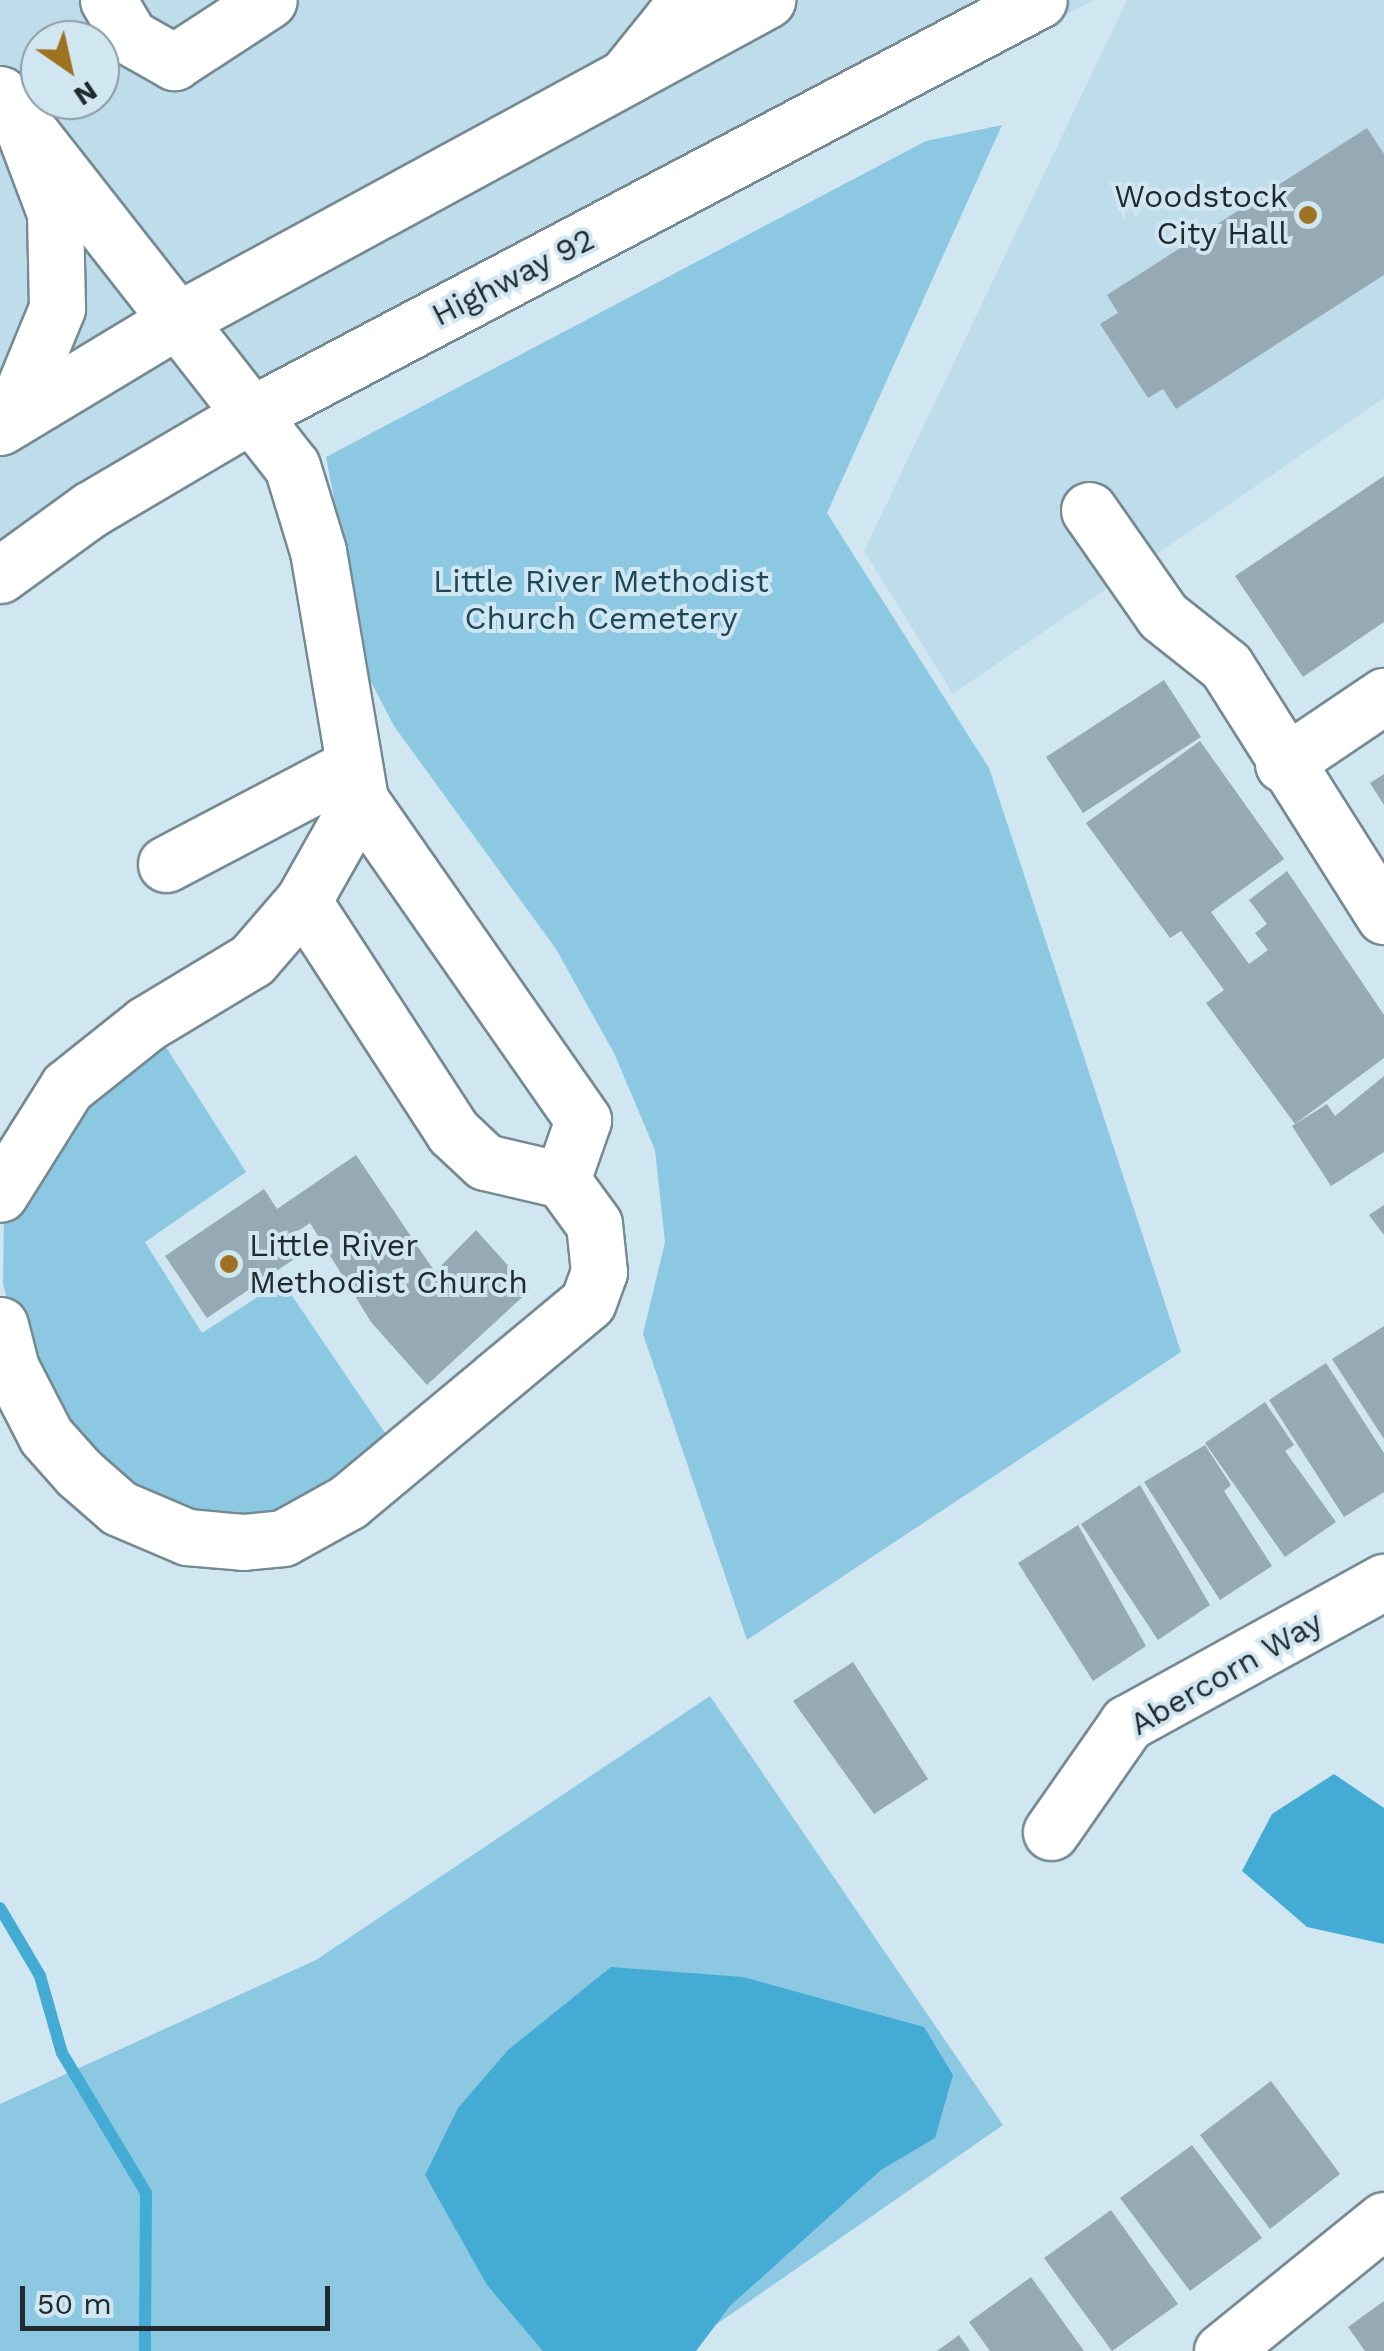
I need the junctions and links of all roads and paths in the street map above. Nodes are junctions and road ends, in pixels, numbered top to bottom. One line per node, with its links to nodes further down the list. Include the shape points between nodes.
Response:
1 (108, 0): 2 (main road, via 130,37 174,62)
2 (270, 0)
3 (687, 0): 6 (main road)
4 (767, 0): 6 (main road)
5 (1038, 0): 9 (main road, Highway 92)
6 (625, 77): 8 (main road)
7 (11, 109): 8 (main road); 10 (main road, via 55,214 57,308)
8 (176, 321): 9 (main road); 10 (main road)
9 (252, 414): 12 (main road, Highway 92, via 91,508); 15 (main road, via 292,466 304,500)
10 (0, 425)
11 (1089, 510): 14 (main road, via 1163,616 1226,666)
12 (0, 575)
13 (1384, 696): 14 (main road)
14 (1283, 764): 18 (main road)
15 (357, 783): 16 (main road); 17 (main road); 19 (main road, via 583,1120)
16 (166, 864)
17 (303, 901): 19 (main road, via 453,1132 485,1162); 20 (main road, via 252,960 146,1024 67,1087)
18 (1384, 916)
19 (562, 1180): 21 (main road, via 594,1224 600,1272 588,1302 440,1432 348,1502 283,1538 187,1537 119,1508 46,1436 11,1368)
20 (0, 1194)
21 (0, 1325)
22 (1384, 1582): 23 (main road, Abercorn Way, via 1127,1724)
23 (1050, 1832)
24 (1384, 2220): 25 (main road)
25 (1222, 2351)

